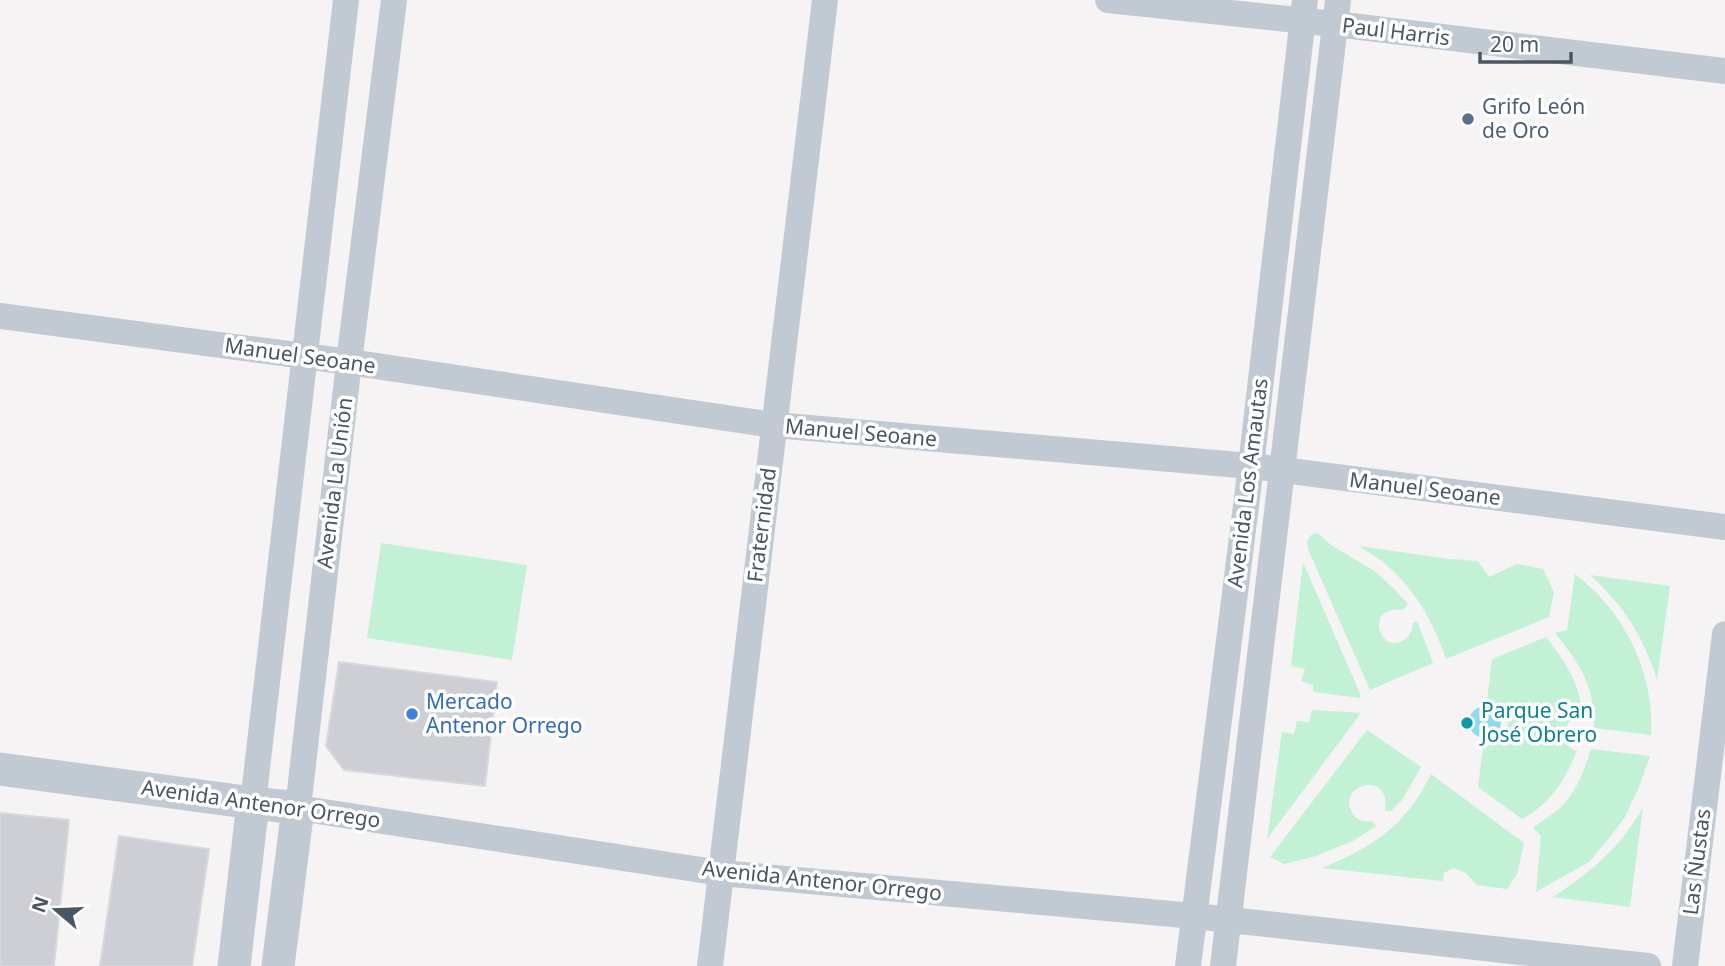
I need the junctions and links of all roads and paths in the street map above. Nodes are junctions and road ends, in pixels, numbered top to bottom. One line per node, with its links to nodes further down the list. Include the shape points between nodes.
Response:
1 (346, 0): 9 (street, Avenida La Unión)
2 (394, 0): 10 (street, Avenida La Unión)
3 (825, 0): 11 (street, Fraternidad)
4 (1108, 0): 5 (street, Paul Harris)
5 (1304, 10): 6 (street, Paul Harris); 12 (street, Avenida Los Amautas)
6 (1336, 12): 7 (street, Paul Harris); 13 (street, Avenida Los Amautas)
7 (1725, 71)
8 (0, 316): 9 (street, Manuel Seoane)
9 (305, 357): 10 (street, Manuel Seoane); 17 (street, Avenida La Unión)
10 (349, 362): 11 (street, Manuel Seoane); 18 (street, Avenida La Unión)
11 (774, 425): 12 (street, Manuel Seoane); 19 (street, Fraternidad)
12 (1251, 466): 13 (street, Manuel Seoane); 20 (street, Avenida Los Amautas)
13 (1282, 470): 14 (street, Manuel Seoane); 21 (street, Avenida Los Amautas)
14 (1725, 527)
15 (1725, 634): 28 (street, Las Ñustas)
16 (0, 769): 17 (street, Avenida Antenor Orrego)
17 (253, 803): 18 (street, Avenida Antenor Orrego); 22 (street, Avenida La Unión)
18 (298, 808): 19 (street, Avenida Antenor Orrego); 23 (street, Avenida La Unión)
19 (721, 873): 20 (street, Avenida Antenor Orrego); 24 (street, Fraternidad)
20 (1194, 916): 21 (street, Avenida Antenor Orrego); 25 (street, Avenida Los Amautas)
21 (1228, 920): 26 (street, Avenida Los Amautas); 27 (street, Avenida Antenor Orrego)
22 (234, 966)
23 (278, 966)
24 (710, 966)
25 (1188, 966)
26 (1223, 966)
27 (1648, 966)
28 (1685, 966)

